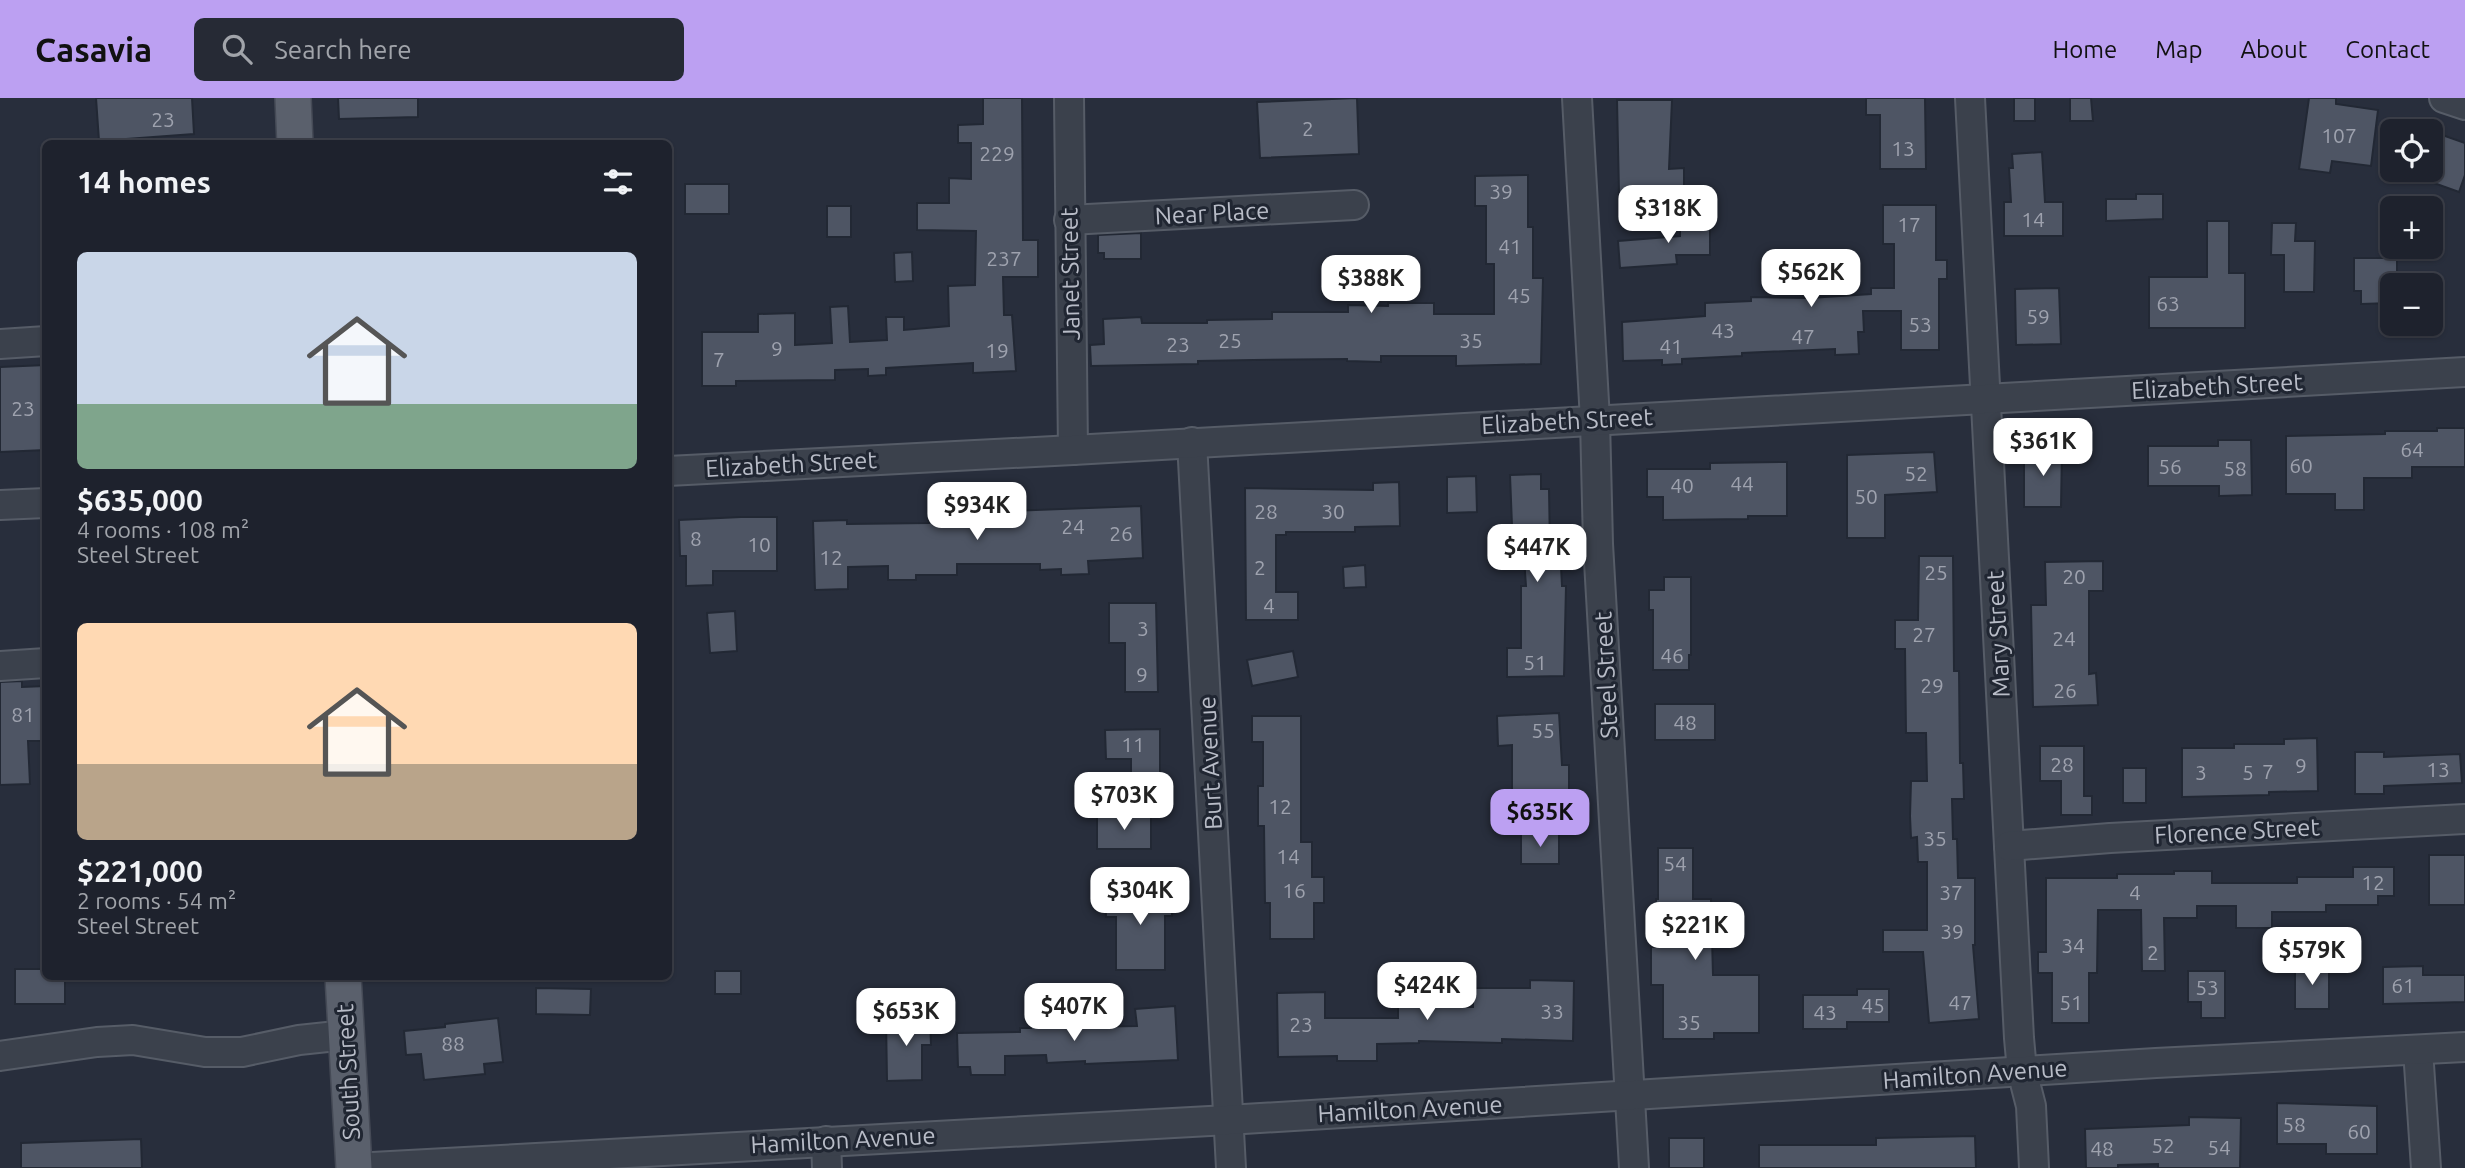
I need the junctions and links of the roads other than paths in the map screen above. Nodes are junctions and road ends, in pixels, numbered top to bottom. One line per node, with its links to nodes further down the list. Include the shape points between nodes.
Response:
1 (293, 98): 7 (main road)
2 (1069, 98): 9 (street, Janet Street)
3 (1577, 98): 14 (street, Steel Street)
4 (1969, 98): 13 (street, Mary Street)
5 (2445, 98): 6 (street)
6 (2465, 105)
7 (295, 140)
8 (1354, 205): 9 (street, Near Place)
9 (1069, 220): 16 (street, Janet Street)
10 (42, 341): 11 (street)
11 (0, 344)
12 (2465, 372): 13 (street, Elizabeth Street)
13 (1985, 399): 14 (street, Elizabeth Street); 23 (street, Mary Street)
14 (1595, 420): 15 (street, Elizabeth Street); 30 (street, Steel Street)
15 (1192, 442): 16 (street, Elizabeth Street); 31 (street, Burt Avenue)
16 (1073, 450): 17 (street, Elizabeth Street)
17 (672, 471)
18 (42, 503): 19 (street)
19 (0, 505)
20 (42, 663): 21 (street)
21 (0, 666)
22 (2465, 819): 23 (street, Florence Street)
23 (2009, 846): 29 (street, Mary Street)
24 (343, 980): 25 (main road, South Street)
25 (346, 1035): 28 (street, via 242,1052 205,1052 133,1040); 33 (main road, South Street)
26 (2465, 1047): 27 (street, Hamilton Avenue)
27 (2418, 1050): 29 (street, Hamilton Avenue); 37 (street)
28 (0, 1056)
29 (2022, 1071): 30 (street, Hamilton Avenue); 36 (street, Mary Street, via 2031,1106)
30 (1630, 1095): 31 (street, Hamilton Avenue); 35 (street, Steel Street)
31 (1228, 1120): 32 (street, Hamilton Avenue); 34 (street, Burt Avenue)
32 (827, 1154): 33 (street, Hamilton Avenue)
33 (354, 1168)
34 (1231, 1168)
35 (1634, 1168)
36 (2034, 1168)
37 (2426, 1168)

